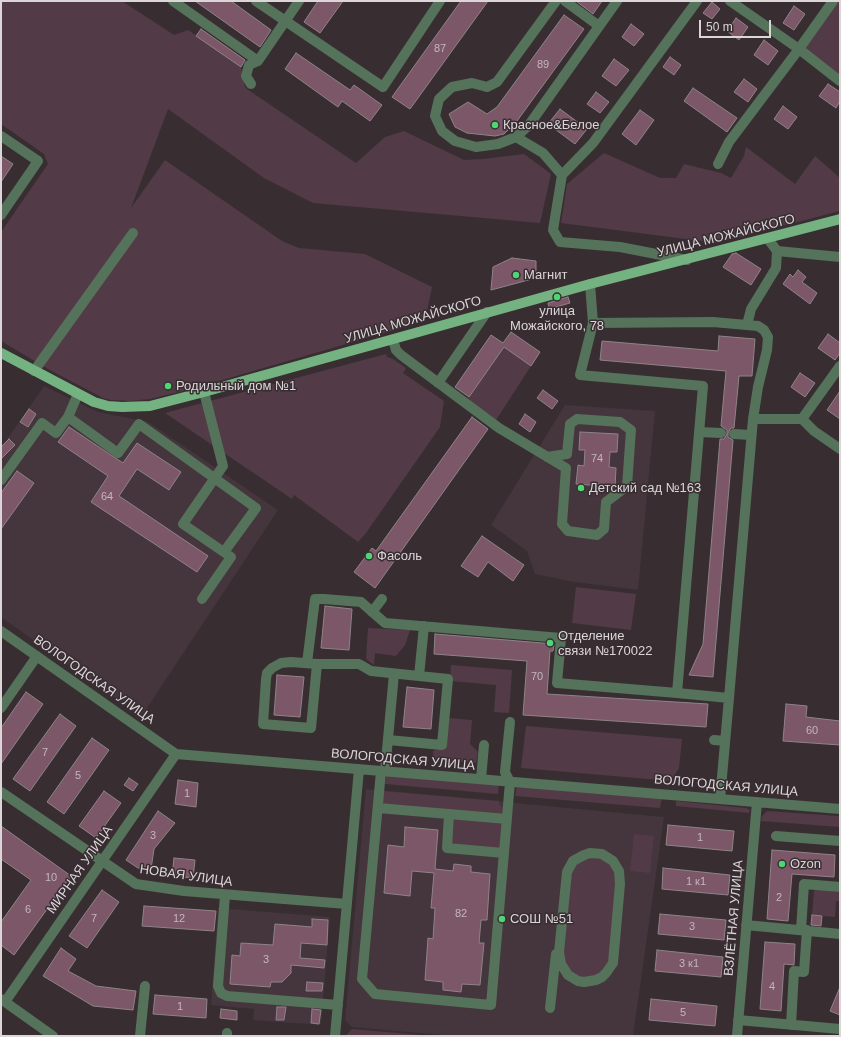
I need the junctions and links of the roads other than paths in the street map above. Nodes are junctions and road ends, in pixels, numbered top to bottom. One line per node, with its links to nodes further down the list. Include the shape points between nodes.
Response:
1 (173, 1): 14 (street)
2 (256, 1): 11 (street)
3 (299, 1): 11 (street)
4 (440, 1): 11 (street, via 383,87)
5 (556, 1): 18 (street, via 498,82 486,87 472,83 452,87 439,99 436,116 442,131 455,141 476,147 498,144)
6 (565, 1): 12 (street)
7 (617, 1): 12 (street)
8 (697, 1): 20 (street, via 593,143)
9 (730, 1): 13 (street)
10 (833, 1): 13 (street)
11 (285, 21): 14 (street)
12 (599, 26): 18 (street, via 529,125)
13 (799, 49): 15 (street); 19 (street, via 729,142)
14 (258, 61): 16 (street, via 250,65 246,76)
15 (840, 81)
16 (251, 84)
17 (1, 136): 21 (street, via 38,161)
18 (516, 137): 20 (street, via 543,153)
19 (718, 164)
20 (562, 175): 28 (street, via 553,230 560,242 620,247)
21 (4, 203): 22 (street)
22 (1, 215)
23 (840, 219): 25 (main road, УЛИЦА МОЖАЙСКОГО)
24 (133, 233): 36 (street)
25 (768, 239): 26 (street); 28 (main road, УЛИЦА МОЖАЙСКОГО)
26 (777, 251): 27 (street); 32 (street, via 776,268 751,309)
27 (840, 257)
28 (687, 260): 29 (main road, УЛИЦА МОЖАЙСКОГО)
29 (590, 284): 30 (main road, УЛИЦА МОЖАЙСКОГО); 31 (street)
30 (487, 312): 33 (main road, УЛИЦА МОЖАЙСКОГО); 37 (street)
31 (593, 323): 32 (street, via 713,322); 43 (street, via 580,375 703,386)
32 (747, 325): 41 (street, via 758,326 768,337)
33 (393, 340): 37 (street, via 396,350 401,355); 38 (main road, УЛИЦА МОЖАЙСКОГО)
34 (1, 353): 36 (main road, УЛИЦА МОЖАЙСКОГО)
35 (840, 366): 42 (street)
36 (34, 371): 39 (main road, УЛИЦА МОЖАЙСКОГО)
37 (438, 383): 49 (street, via 499,428)
38 (204, 392): 39 (main road, УЛИЦА МОЖАЙСКОГО, via 157,405 129,408 101,404); 51 (street, via 223,466)
39 (78, 394): 40 (street)
40 (68, 417): 51 (street, via 118,453 139,424); 52 (street, via 56,433 42,423)
41 (753, 419): 42 (street); 46 (street)
42 (802, 419): 47 (street)
43 (699, 432): 44 (street); 63 (street)
44 (720, 433)
45 (734, 434): 46 (street)
46 (751, 436): 64 (street)
47 (840, 449)
48 (567, 454): 49 (street); 50 (street); 50 (street, via 570,424 577,419 620,422 631,430 627,486 606,502 604,529 597,535 568,531 562,524)
49 (547, 457): 50 (street)
50 (566, 468)
51 (215, 478): 53 (street, via 256,508); 53 (street, via 183,524)
52 (1, 480)
53 (224, 552): 55 (street, via 232,557)
54 (382, 598): 56 (street)
55 (202, 599)
56 (372, 612): 57 (street, via 385,623); 60 (street, via 361,602 315,599)
57 (424, 626): 62 (street); 63 (street, via 561,638 557,683)
58 (1, 631): 59 (street, ВОЛОГОДСКАЯ УЛИЦА)
59 (37, 656): 65 (street); 71 (street, ВОЛОГОДСКАЯ УЛИЦА)
60 (312, 663): 60 (street, via 281,663 267,673 263,724 311,728); 61 (street, via 359,664 371,671)
61 (394, 674): 62 (street); 67 (street)
62 (419, 676): 67 (street, via 448,678 442,745)
63 (677, 693): 64 (street)
64 (729, 698): 69 (street)
65 (1, 708)
66 (510, 722): 75 (street, via 505,772)
67 (388, 740): 73 (street)
68 (714, 740): 69 (street)
69 (725, 741): 77 (street)
70 (484, 745): 74 (street)
71 (176, 754): 72 (street, ВОЛОГОДСКАЯ УЛИЦА); 86 (street, МИРНАЯ УЛИЦА)
72 (359, 769): 73 (street, ВОЛОГОДСКАЯ УЛИЦА); 90 (street)
73 (383, 771): 74 (street, ВОЛОГОДСКАЯ УЛИЦА); 79 (street)
74 (481, 779): 75 (street, ВОЛОГОДСКАЯ УЛИЦА)
75 (510, 782): 77 (street, ВОЛОГОДСКАЯ УЛИЦА); 82 (street)
76 (1, 792): 86 (street, НОВАЯ УЛИЦА)
77 (720, 799): 78 (street, ВОЛОГОДСКАЯ УЛИЦА)
78 (757, 802): 80 (street, ВОЛОГОДСКАЯ УЛИЦА); 91 (street, ВЗЛЁТНАЯ УЛИЦА)
79 (378, 808): 81 (street); 85 (street, via 362,979 375,994 491,1005)
80 (840, 809)
81 (449, 814): 82 (street); 85 (street, via 447,848)
82 (507, 819): 85 (street)
83 (776, 836): 84 (street)
84 (840, 841)
85 (504, 853)
86 (102, 861): 89 (street, НОВАЯ УЛИЦА, via 136,884); 95 (street, МИРНАЯ УЛИЦА)
87 (565, 875): 87 (street, via 573,861 590,853 608,857 619,871 613,963 606,974 590,982 578,981 568,975 561,964 559,952); 97 (street)
88 (840, 887): 92 (street, via 804,884)
89 (226, 895): 90 (street, НОВАЯ УЛИЦА); 96 (street, via 218,986 222,993 227,996)
90 (347, 904): 96 (street)
91 (746, 925): 92 (street); 98 (street, ВЗЛЁТНАЯ УЛИЦА)
92 (804, 930): 93 (street); 99 (street, via 804,972 794,971)
93 (840, 934)
94 (145, 986): 102 (street)
95 (3, 1000): 101 (street)
96 (338, 1005): 103 (street)
97 (550, 1008)
98 (738, 1020): 99 (street); 104 (street, ВЗЛЁТНАЯ УЛИЦА)
99 (791, 1025): 100 (street)
100 (840, 1029)
101 (53, 1036)
102 (140, 1036)
103 (335, 1036)
104 (737, 1036)

